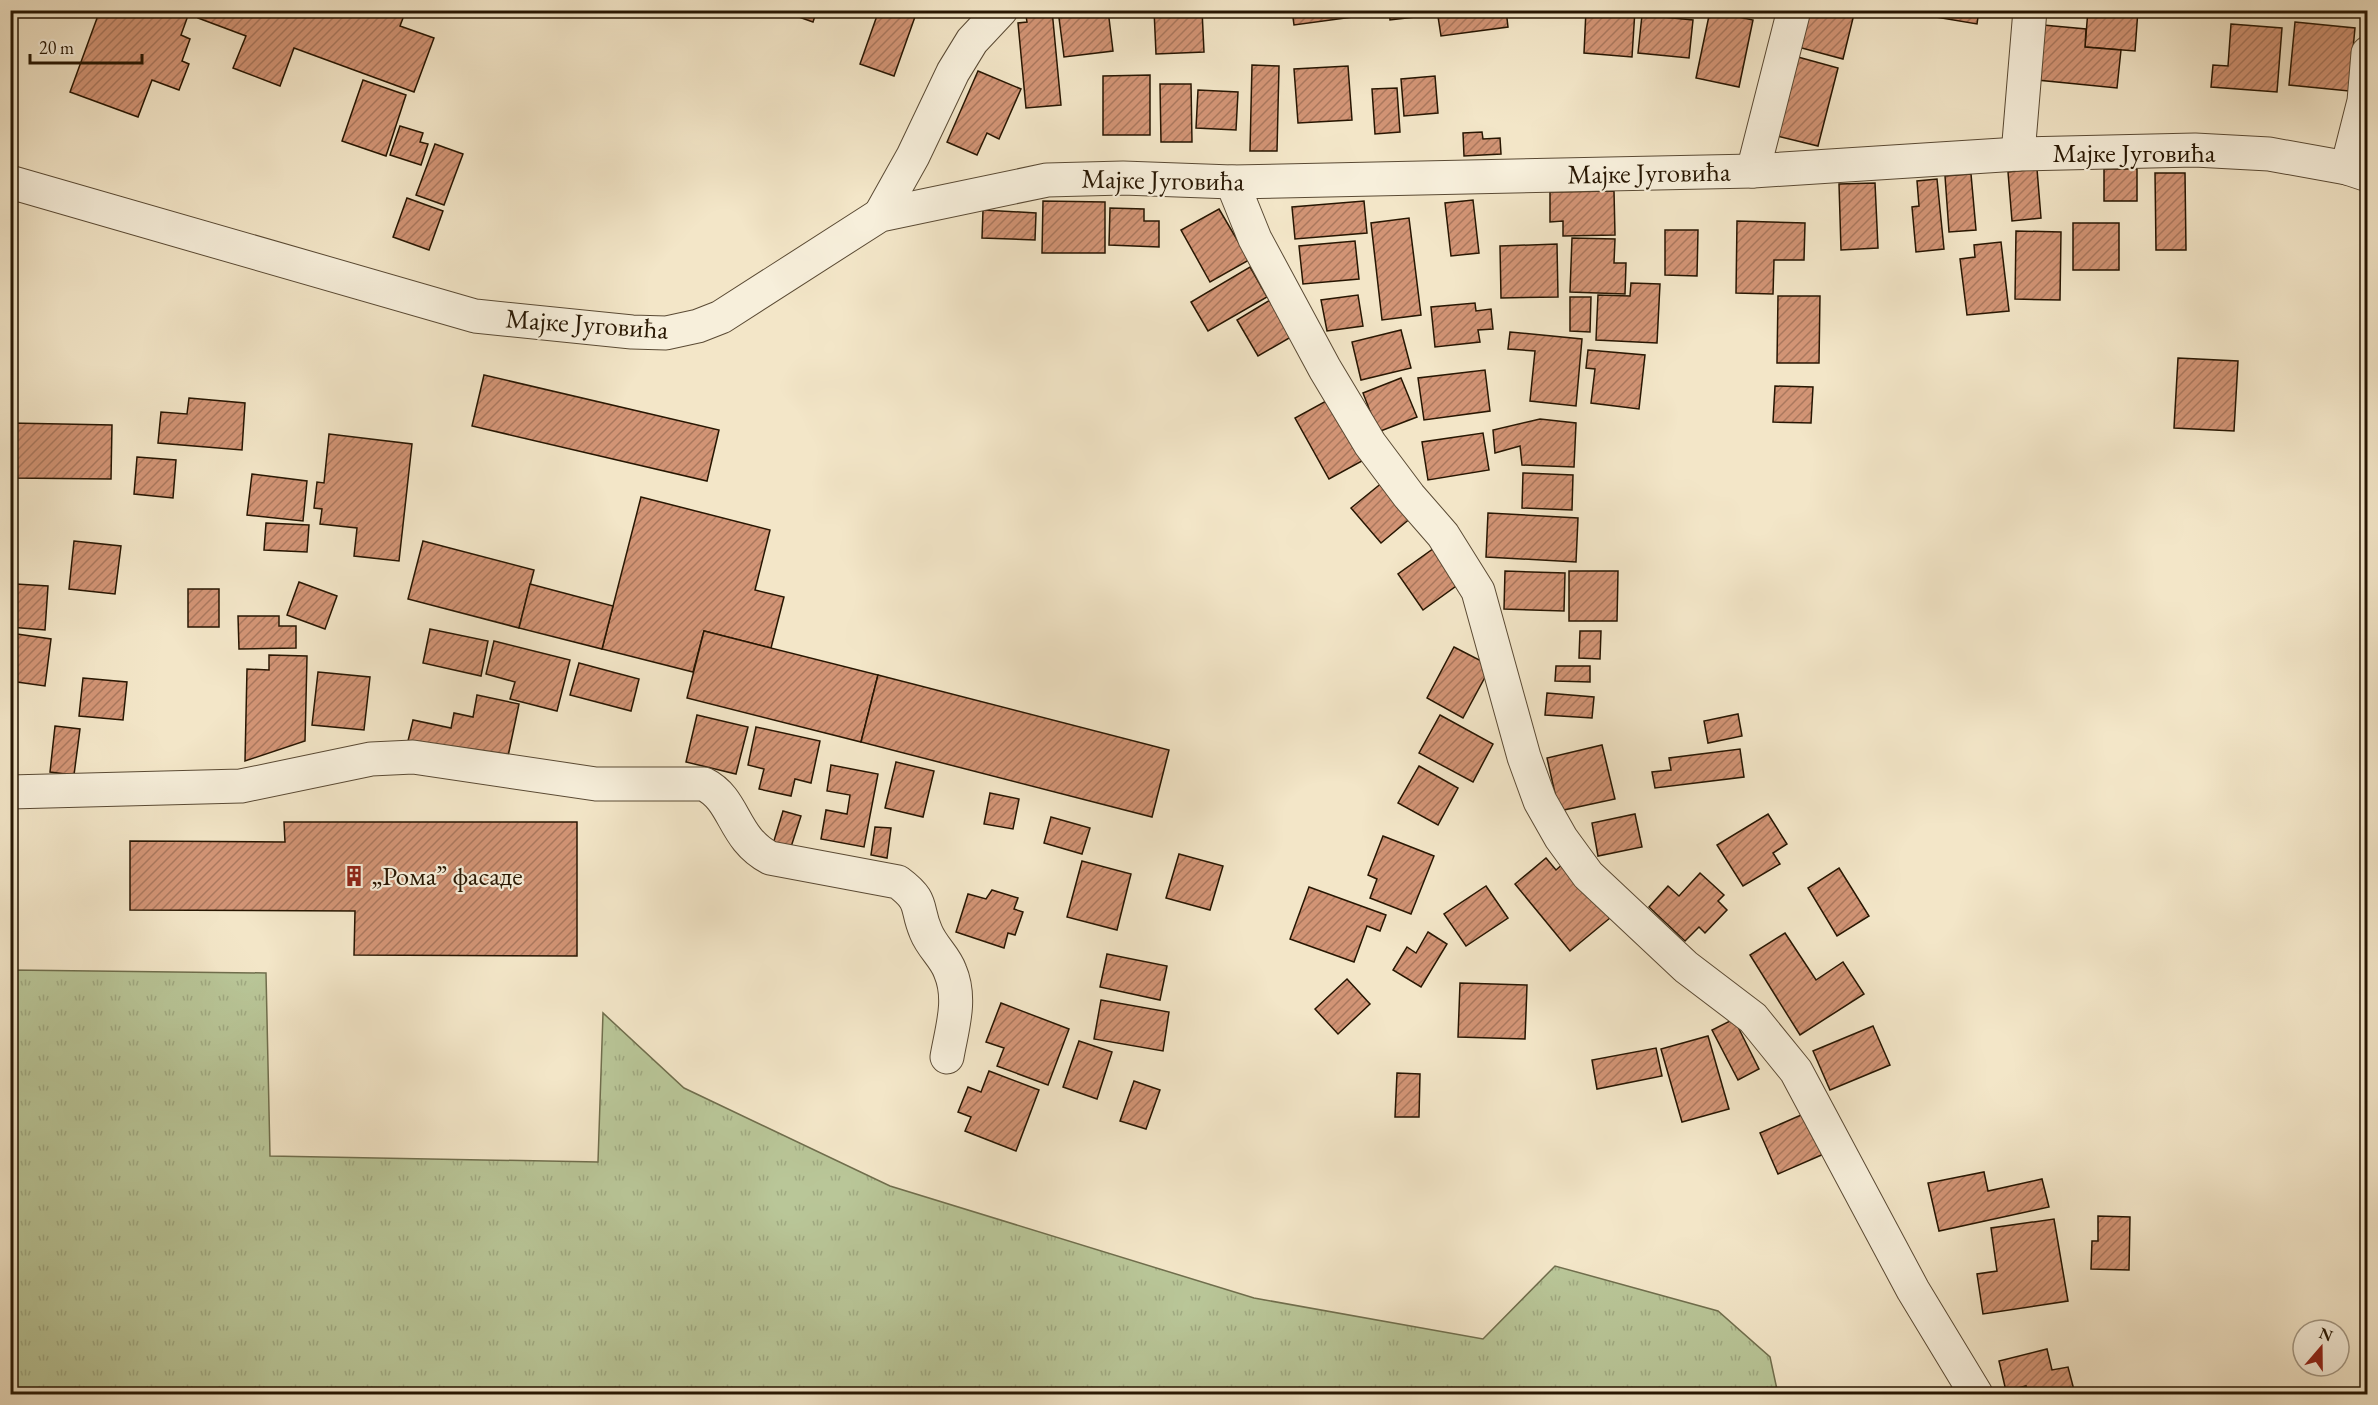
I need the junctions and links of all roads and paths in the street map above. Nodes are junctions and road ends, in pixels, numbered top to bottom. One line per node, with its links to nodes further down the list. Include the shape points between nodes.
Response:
1 (1001, 10): 10 (street, via 972,41 953,72)
2 (1794, 10): 6 (street)
3 (2030, 10): 5 (street)
4 (2367, 53): 7 (street)
5 (2018, 154): 6 (street, Мајке Југовића); 7 (street, Мајке Југовића, via 2269,154)
6 (1753, 171): 8 (street, Мајке Југовића)
7 (2357, 172)
8 (1233, 182): 10 (street, Мајке Југовића, via 1047,180); 13 (street, via 1256,239 1364,435 1443,535 1478,591 1524,757 1540,801 1561,838 1588,875 1686,967 1753,1018 1776,1044 1796,1071 1913,1290)
9 (10, 183): 10 (street, Мајке Југовића, via 475,316 632,332 666,333 721,317)
10 (880, 215)
11 (10, 792): 12 (street, via 241,786 371,759 413,757 596,784 704,784 719,791 742,834 758,852 770,858 898,882 911,892 921,909 924,929 934,950 950,968 956,988 957,1004)
12 (947, 1057)
13 (1976, 1395)

